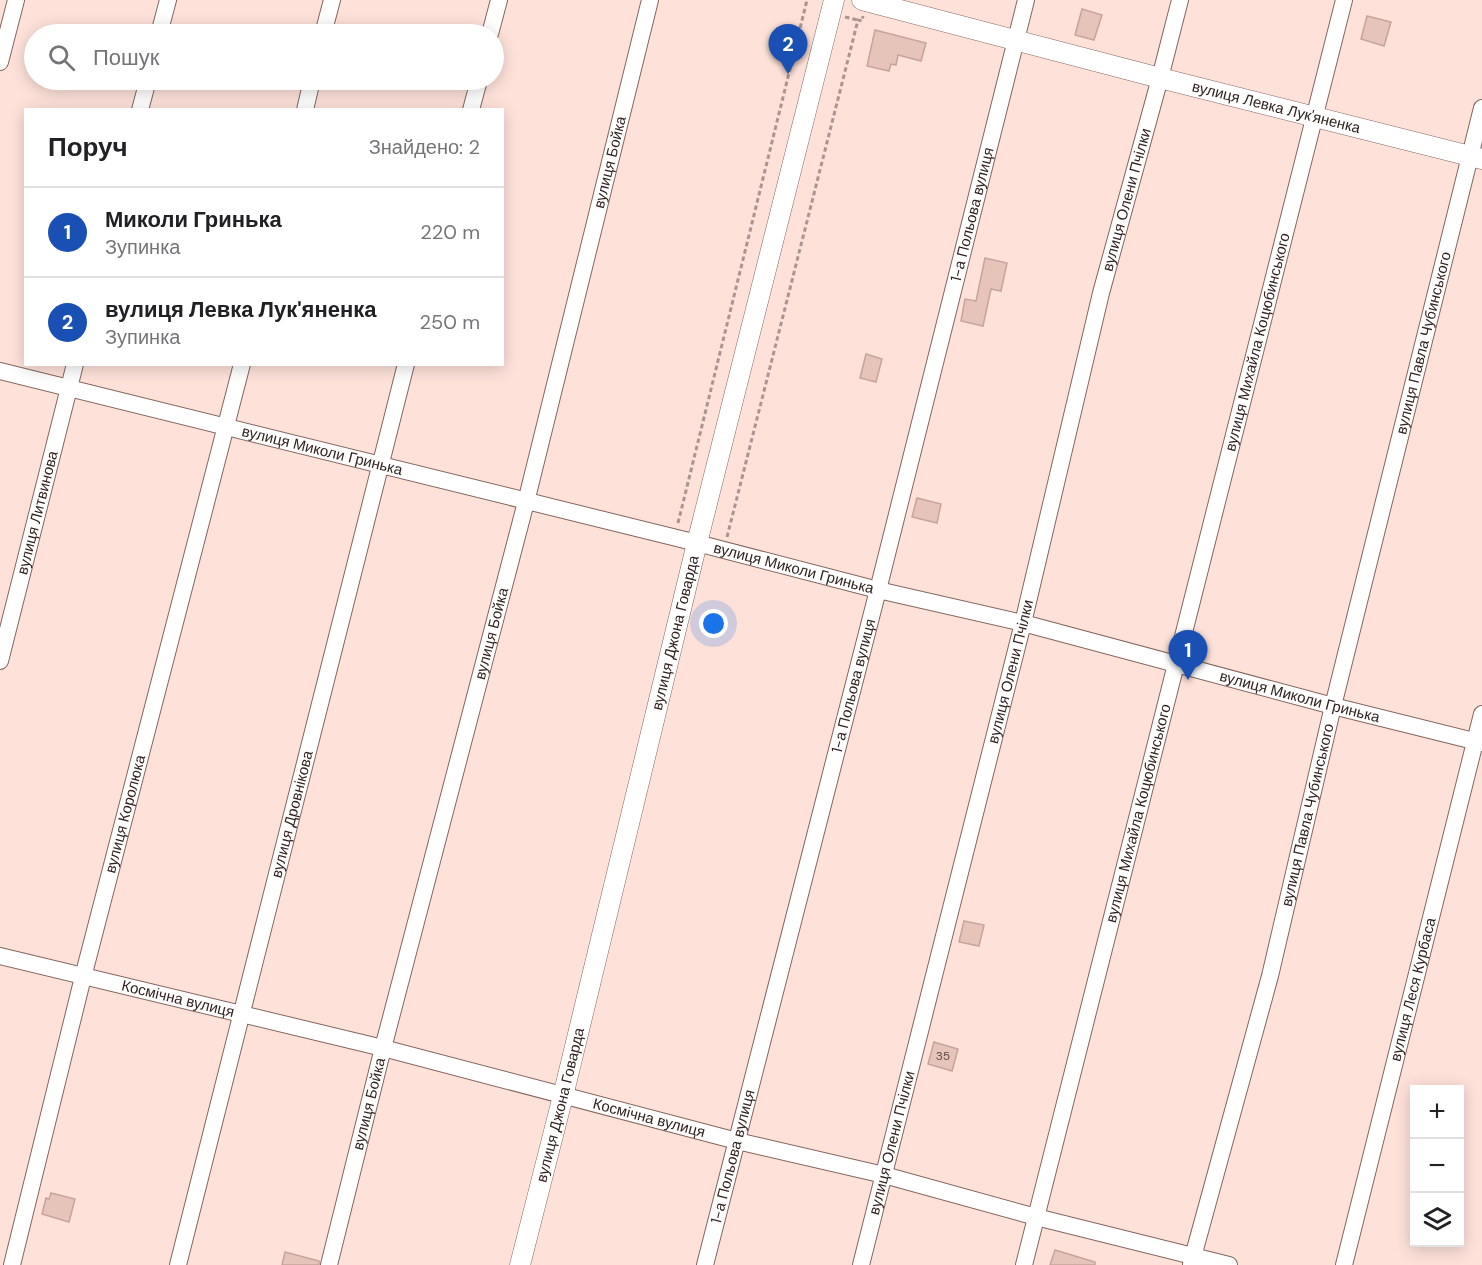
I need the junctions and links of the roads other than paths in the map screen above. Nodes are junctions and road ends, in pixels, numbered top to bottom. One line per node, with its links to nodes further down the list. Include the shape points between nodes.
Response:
1 (16, 0): 15 (street)
2 (168, 0): 11 (street)
3 (332, 0): 12 (street)
4 (499, 0): 13 (street)
5 (650, 0): 33 (street, вулиця Бойка)
6 (834, 0): 34 (street, вулиця Джона Говарда)
7 (1026, 0): 14 (street, 1-а Польова вулиця)
8 (1180, 0): 16 (street, вулиця Олени Пчілки)
9 (1344, 0): 24 (street, вулиця Михайла Коцюбинського)
10 (864, 1): 14 (street, вулиця Левка Лук'яненка)
11 (162, 24)
12 (326, 24)
13 (493, 24)
14 (1016, 40): 16 (street, вулиця Левка Лук'яненка); 35 (street, 1-а Польова вулиця)
15 (0, 62)
16 (1160, 78): 24 (street, вулиця Левка Лук'яненка); 36 (street, вулиця Олени Пчілки, via 1101,293)
17 (145, 90): 20 (street)
18 (310, 90): 21 (street)
19 (476, 90): 22 (street)
20 (141, 108)
21 (305, 108)
22 (472, 108)
23 (1482, 108): 25 (street, вулиця Павла Чубинського)
24 (1315, 116): 25 (street, вулиця Левка Лук'яненка); 38 (street, вулиця Михайла Коцюбинського)
25 (1476, 157): 39 (street, вулиця Павла Чубинського)
26 (74, 366): 30 (street, вулиця Литвинова)
27 (242, 366): 31 (street, вулиця Королюка)
28 (405, 366): 32 (street, вулиця Дровнікова)
29 (0, 371): 30 (street, вулиця Миколи Гринька)
30 (68, 388): 31 (street, вулиця Миколи Гринька); 37 (street, вулиця Литвинова)
31 (227, 427): 32 (street, вулиця Миколи Гринька); 43 (street, вулиця Королюка)
32 (380, 464): 33 (street, вулиця Миколи Гринька); 44 (street, вулиця Дровнікова)
33 (526, 502): 34 (street, вулиця Миколи Гринька); 45 (street, вулиця Бойка)
34 (697, 543): 35 (street, вулиця Миколи Гринька); 46 (street, вулиця Джона Говарда)
35 (878, 590): 36 (street, вулиця Миколи Гринька); 47 (street, 1-а Польова вулиця)
36 (1023, 623): 38 (street, вулиця Миколи Гринька); 48 (street, вулиця Олени Пчілки)
37 (0, 661)
38 (1177, 664): 39 (street, вулиця Миколи Гринька); 49 (street, вулиця Михайла Коцюбинського)
39 (1333, 706): 41 (street, вулиця Миколи Гринька); 50 (street, вулиця Павла Чубинського, via 1270,976)
40 (1482, 714): 41 (street, вулиця Леся Курбаса)
41 (1479, 742): 59 (street, вулиця Леся Курбаса)
42 (0, 956): 43 (street, Космічна вулиця)
43 (83, 976): 44 (street, Космічна вулиця); 51 (street, вулиця Королюка)
44 (241, 1015): 45 (street, Космічна вулиця); 52 (street, вулиця Дровнікова)
45 (383, 1048): 46 (street, Космічна вулиця); 53 (street, вулиця Бойка)
46 (563, 1096): 47 (street, Космічна вулиця); 54 (street, вулиця Джона Говарда)
47 (737, 1141): 48 (street, Космічна вулиця); 55 (street, 1-а Польова вулиця)
48 (884, 1175): 49 (street, Космічна вулиця); 56 (street, вулиця Олени Пчілки)
49 (1036, 1217): 50 (street, Космічна вулиця); 57 (street, вулиця Михайла Коцюбинського)
50 (1192, 1260): 58 (street, Космічна вулиця)
51 (12, 1265)
52 (178, 1265)
53 (329, 1265)
54 (520, 1265)
55 (705, 1265)
56 (861, 1265)
57 (1024, 1265)
58 (1229, 1265)
59 (1344, 1265)

